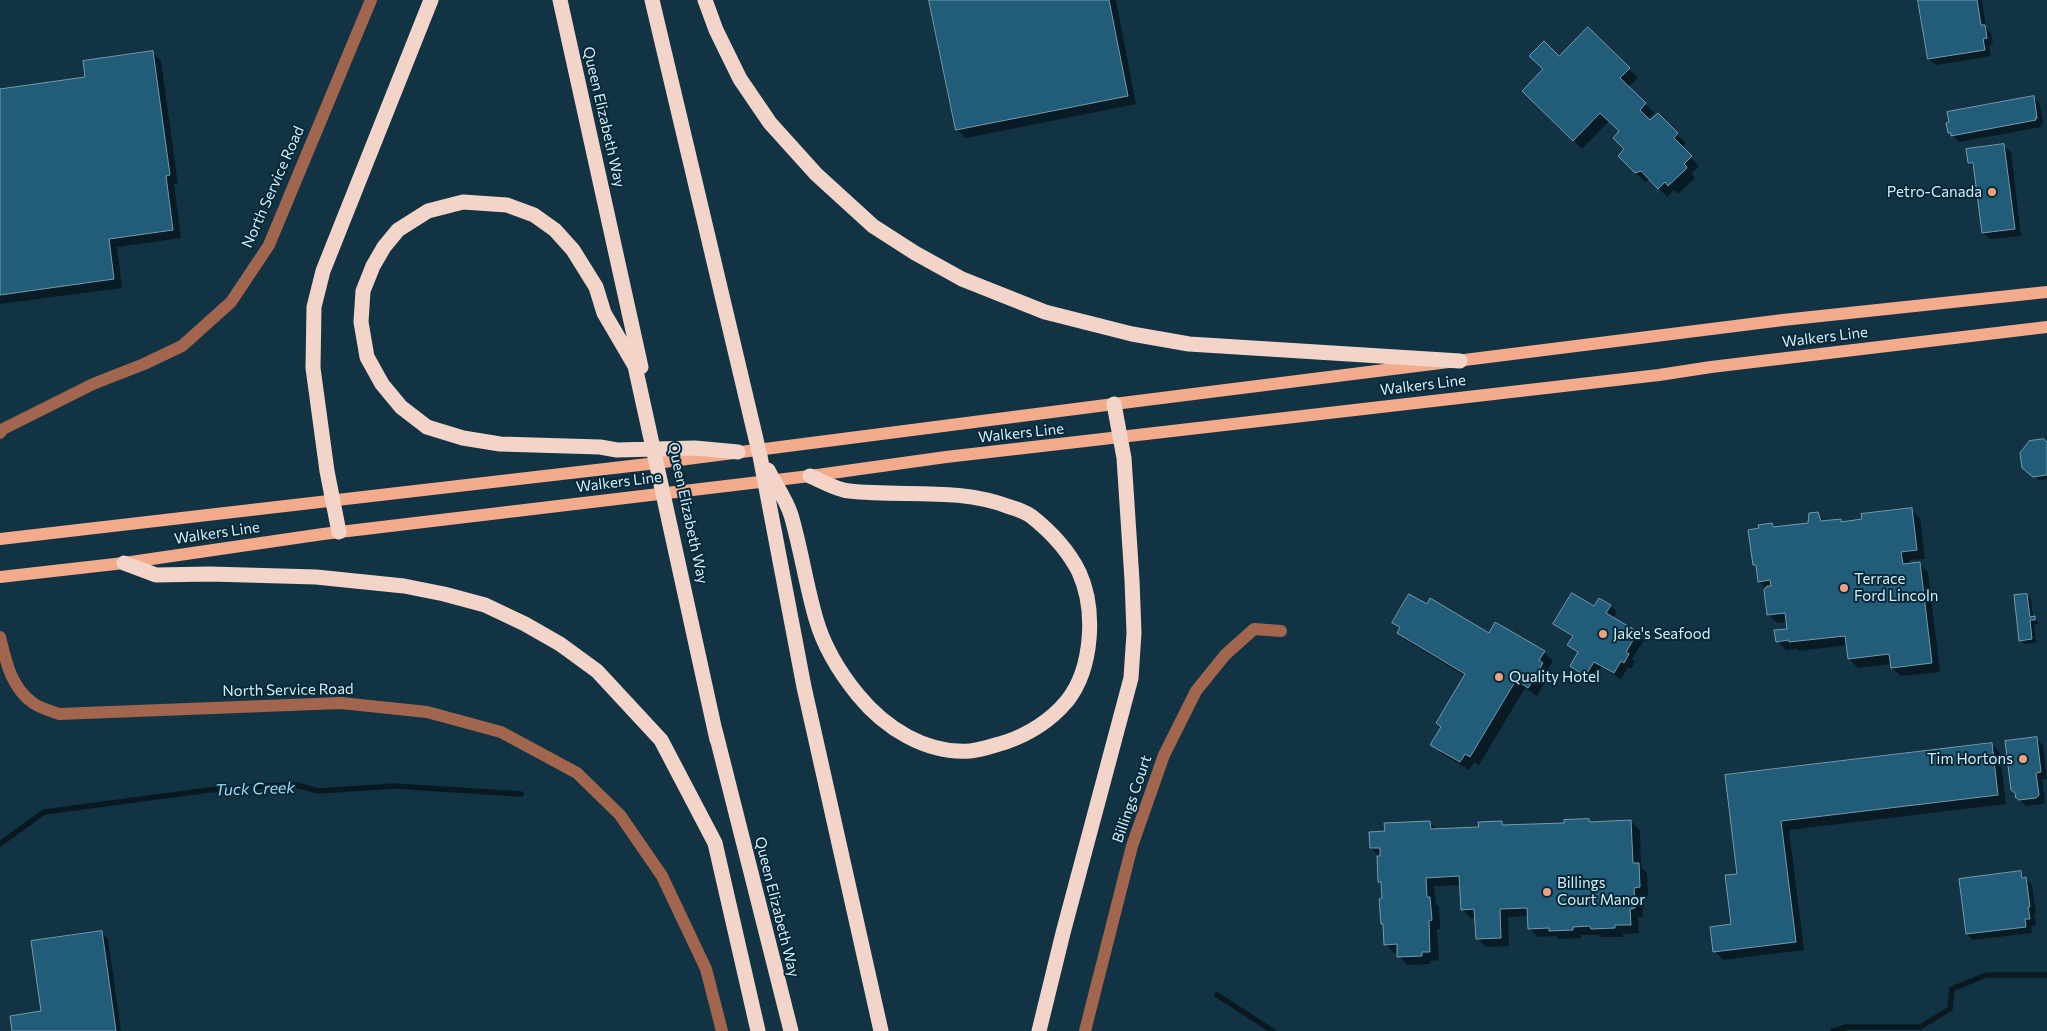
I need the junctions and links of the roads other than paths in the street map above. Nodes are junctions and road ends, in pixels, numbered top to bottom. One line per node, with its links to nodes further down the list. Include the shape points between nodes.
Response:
1 (371, 0): 10 (street, North Service Road, via 269,245 231,302 182,346 93,384)
2 (431, 0): 15 (highway, via 323,271 314,308 313,368)
3 (560, 0): 22 (highway, Queen Elizabeth Way, via 626,296)
4 (652, 0): 13 (highway)
5 (705, 0): 8 (highway, via 740,80 770,123 816,174 873,226 962,278 1045,312 1132,334 1189,344)
6 (2047, 292): 8 (main road, Walkers Line, via 1783,320)
7 (2047, 327): 11 (main road, Walkers Line)
8 (1460, 361): 9 (main road, Walkers Line)
9 (1114, 404): 11 (highway); 12 (main road, Walkers Line)
10 (0, 433)
11 (1120, 438): 14 (main road, Walkers Line); 27 (highway, via 1132,580 1134,633 1131,678)
12 (738, 452): 15 (main road, Walkers Line); 22 (highway, via 694,448 617,450 500,444 463,438 427,427 401,407 382,384 367,357 360,322 363,291 373,266 398,230 428,211 463,202 507,205 534,215 555,230 573,250 596,287 604,313 635,366)
13 (760, 456): 14 (highway, via 790,512 816,620 827,647 843,675 880,719 927,745 972,751 1026,735 1068,700 1087,655 1087,597 1079,572 1048,530 1028,514 969,495 846,491); 26 (highway, via 804,687)
14 (810, 476): 16 (main road, Walkers Line)
15 (332, 500): 16 (highway); 17 (main road, Walkers Line)
16 (339, 532): 18 (main road, Walkers Line)
17 (0, 539)
18 (124, 563): 19 (main road, Walkers Line); 24 (highway, via 156,575 316,577 404,586 444,594 485,605 525,624 589,665 661,740 715,843)
19 (0, 577)
20 (1281, 632): 28 (street, Billings Court, via 1254,629 1225,655 1196,691 1164,755 1132,846)
21 (0, 637): 23 (street, North Service Road, via 16,686 34,703 58,714 341,703 427,712 500,732 577,773 620,815 662,876 706,969)
22 (717, 740): 25 (highway, Queen Elizabeth Way)
23 (722, 1031)
24 (758, 1031)
25 (790, 1031)
26 (881, 1031)
27 (1040, 1031)
28 (1085, 1031)

